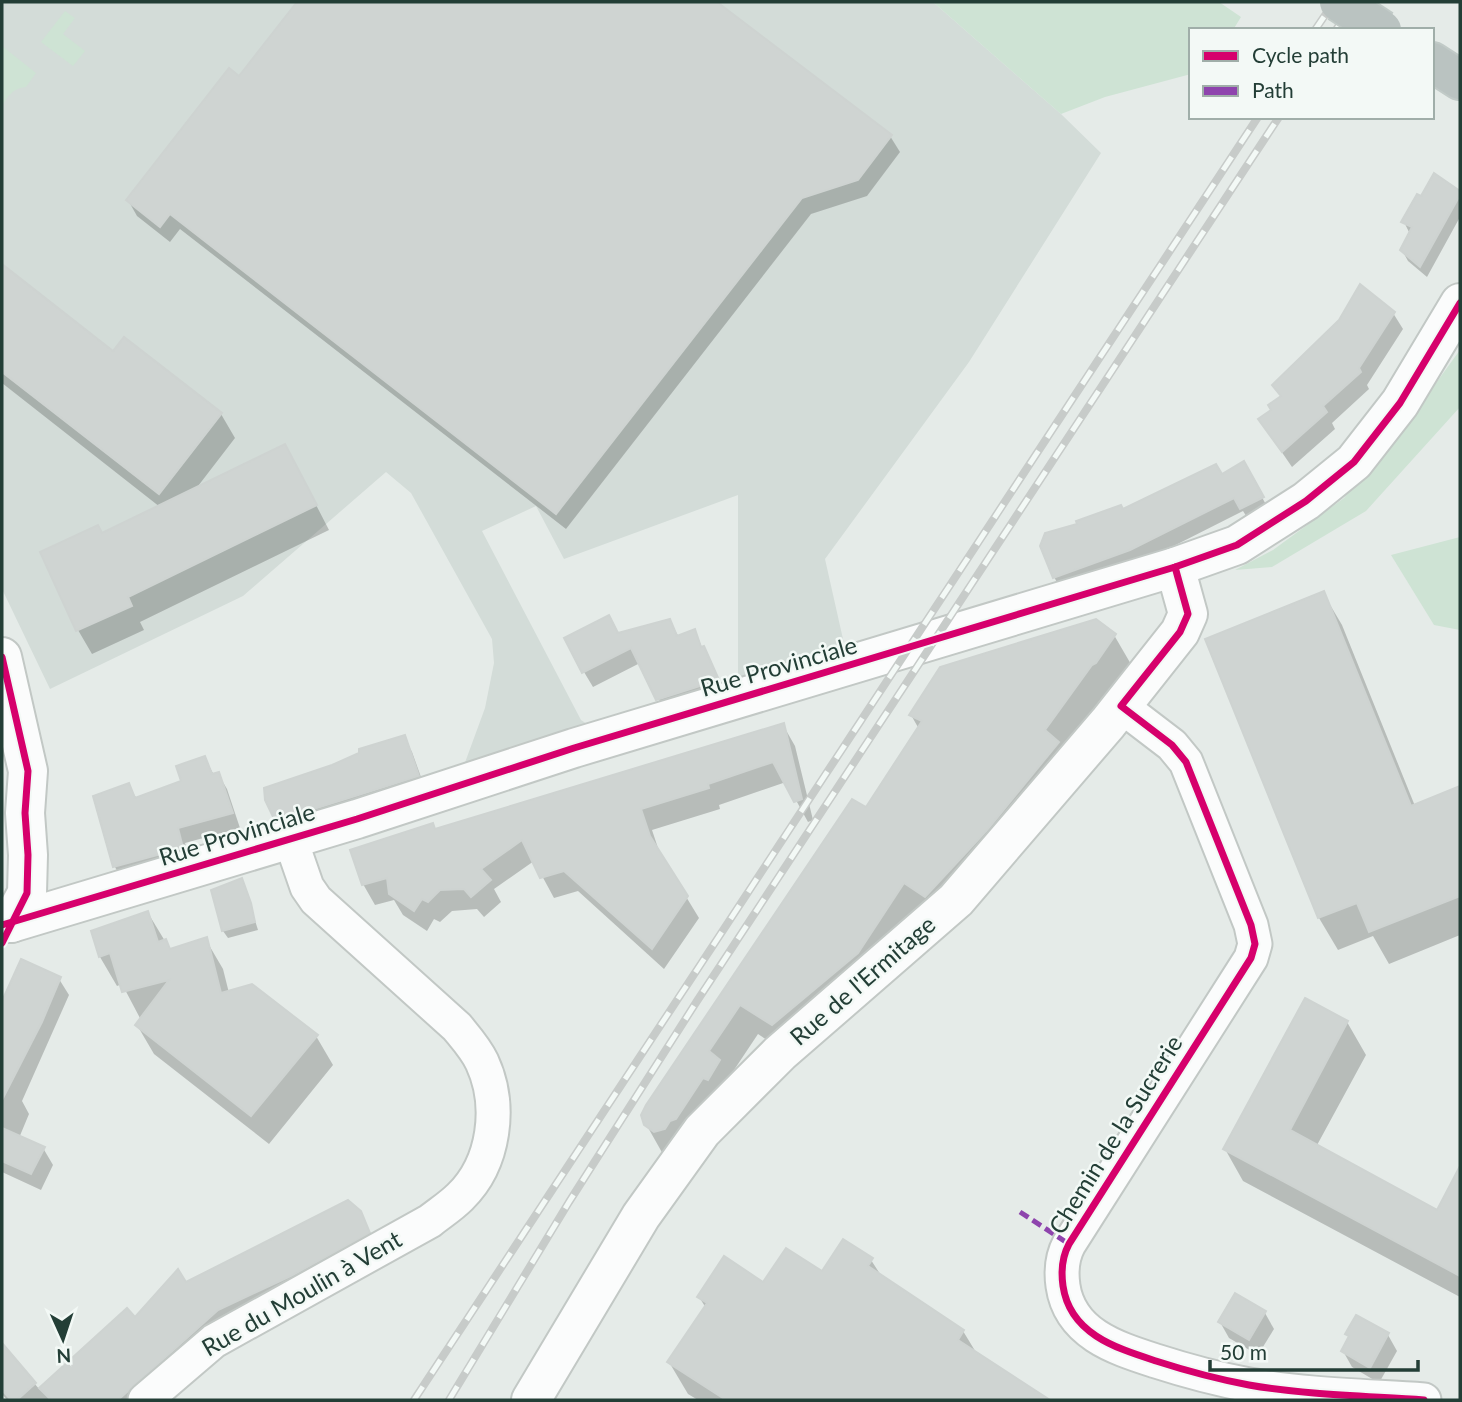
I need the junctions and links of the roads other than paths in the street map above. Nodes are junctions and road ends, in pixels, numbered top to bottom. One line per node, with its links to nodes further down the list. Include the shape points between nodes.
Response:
1 (1339, 2): 2 (highway, bridge)
2 (1379, 28)
3 (1434, 63): 4 (highway)
4 (1460, 80)
5 (1460, 303): 6 (street, Rue Provinciale, via 1400,403 1354,462 1306,501 1237,545)
6 (1175, 568): 8 (street, Rue de l'Ermitage, via 1188,614 1180,632); 11 (street, Rue Provinciale)
7 (2, 657): 9 (street)
8 (1121, 706): 14 (street, Rue de l'Ermitage, via 956,900 780,1053 702,1131 641,1216); 15 (street, Chemin de la Sucrerie, via 1172,745 1186,762 1255,944 1251,958 1069,1244 1062,1270 1068,1307 1082,1325 1108,1343 1207,1376 1272,1389)
9 (21, 743): 10 (street); 12 (street, via 28,771 27,893)
10 (2, 813)
11 (290, 838): 12 (street, Rue Provinciale); 13 (street, Rue du Moulin à Vent, via 316,900 472,1044 488,1077 492,1131 477,1174 461,1196 430,1221 214,1341)
12 (4, 926)
13 (145, 1400)
14 (531, 1400)
15 (1424, 1400)

